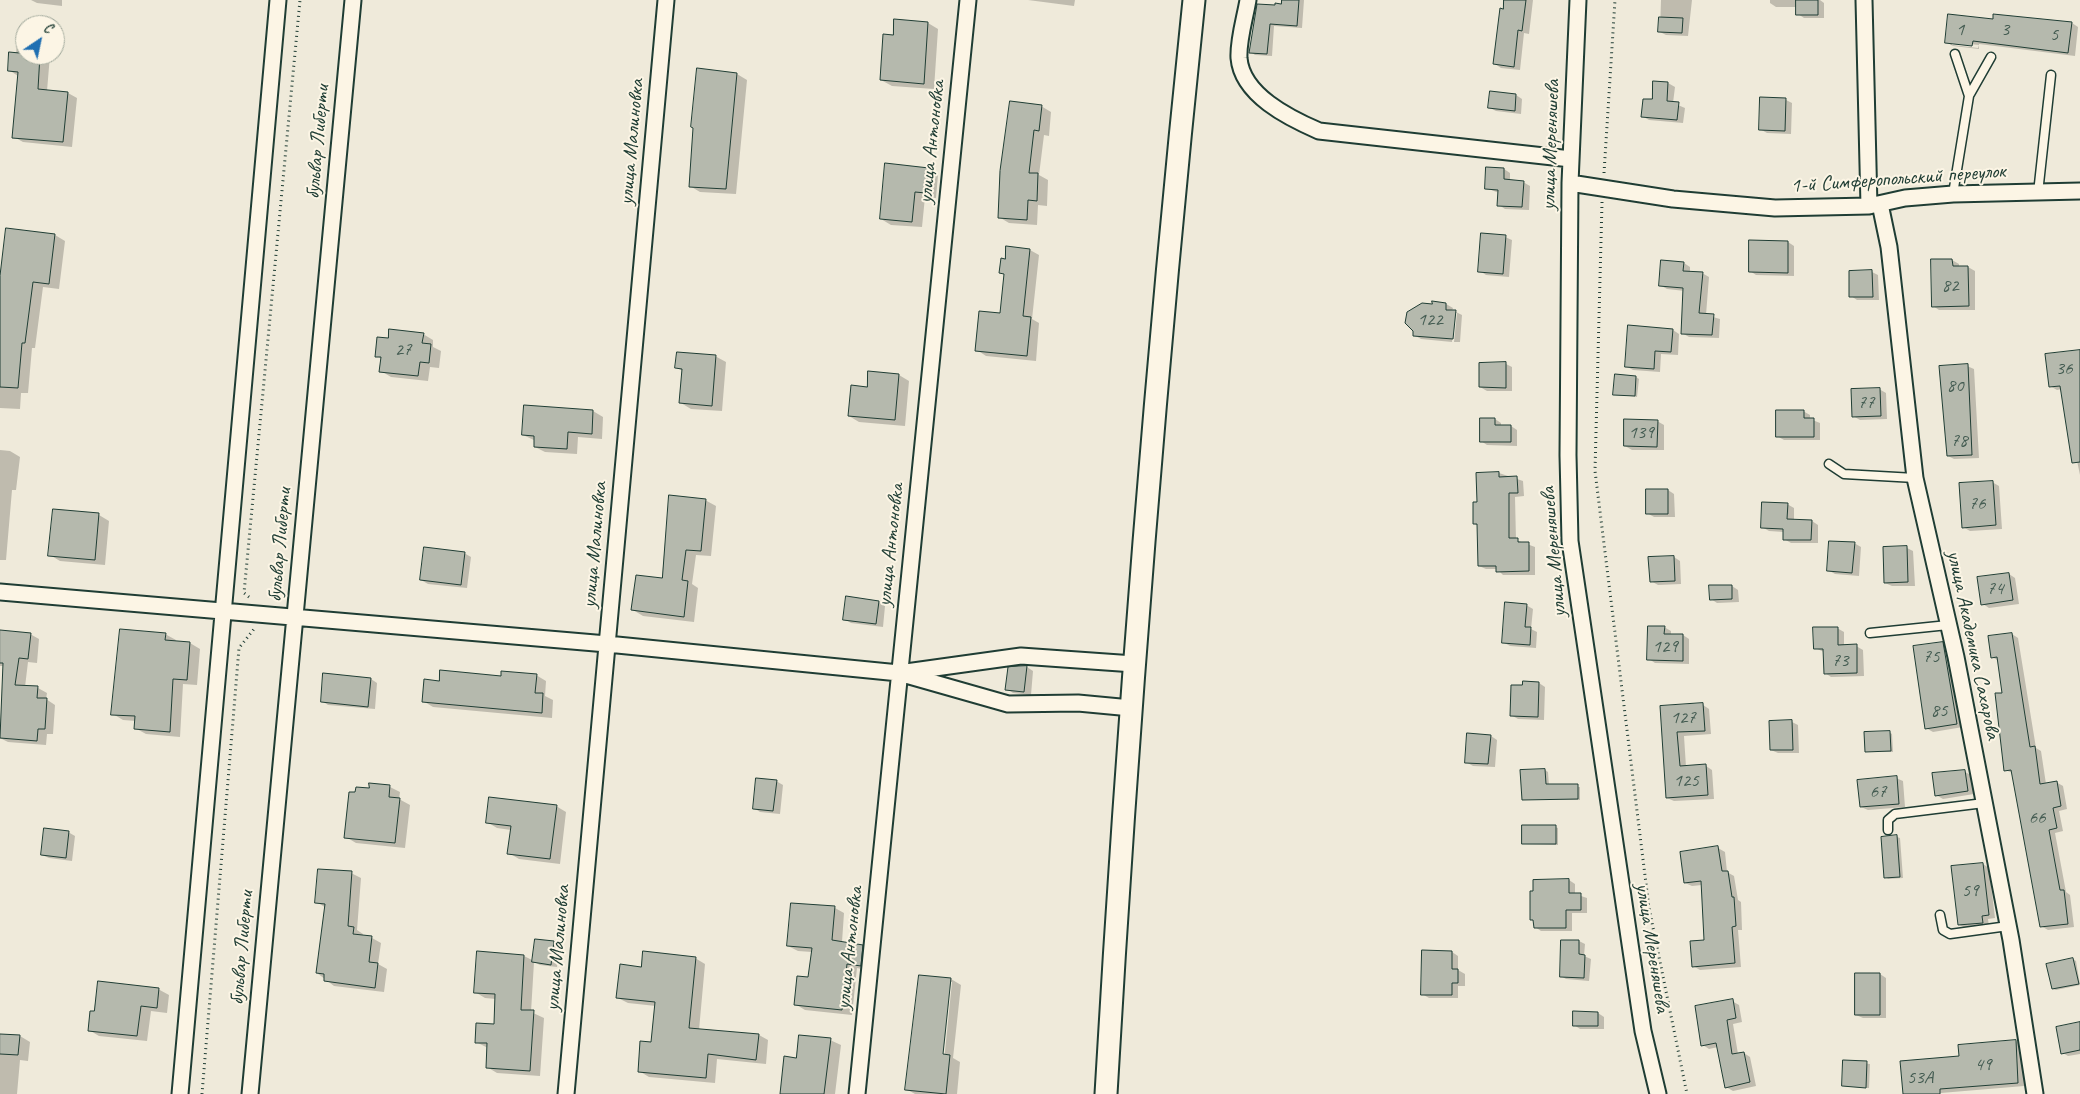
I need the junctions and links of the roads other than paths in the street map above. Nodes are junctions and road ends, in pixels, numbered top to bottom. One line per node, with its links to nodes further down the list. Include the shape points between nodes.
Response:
1 (278, 0): 22 (street)
2 (353, 0): 23 (street, бульвар Либерти)
3 (666, 0): 26 (street, улица Малиновка)
4 (968, 0): 28 (street, улица Антоновка)
5 (1194, 0): 27 (street)
6 (1248, 0): 13 (street, via 1239,56 1241,69 1261,96 1299,122 1319,131)
7 (1578, 0): 13 (street, улица Мереняшева)
8 (1864, 0): 18 (street, улица Академика Сахарова)
9 (1955, 54): 12 (lane)
10 (1991, 57): 12 (lane)
11 (2051, 75): 16 (lane)
12 (1969, 96): 17 (lane)
13 (1571, 159): 14 (street, улица Мереняшева)
14 (1570, 183): 18 (street, 1-й Симферопольский переулок, via 1673,199 1774,208); 39 (street, улица Мереняшева, via 1570,542 1643,1031)
15 (2080, 191): 16 (street, 1-й Симферопольский переулок)
16 (2038, 193): 17 (street, 1-й Симферопольский переулок)
17 (1953, 194): 18 (street, 1-й Симферопольский переулок, via 1905,198)
18 (1874, 205): 20 (street, улица Академика Сахарова, via 1889,247)
19 (1829, 464): 20 (lane, via 1844,474)
20 (1915, 478): 24 (street, улица Академика Сахарова)
21 (0, 592): 22 (street)
22 (223, 611): 23 (street); 34 (street)
23 (295, 617): 26 (street); 35 (street, бульвар Либерти)
24 (1948, 625): 25 (lane); 30 (street, улица Академика Сахарова)
25 (1870, 633)
26 (607, 644): 28 (street); 36 (street, улица Малиновка)
27 (1134, 664): 28 (street, via 1021,656); 29 (street)
28 (899, 673): 29 (street, via 1008,704 1078,703); 37 (street, улица Антоновка)
29 (1131, 708): 38 (street)
30 (1984, 803): 31 (lane, via 1895,814 1888,820); 33 (street, улица Академика Сахарова)
31 (1888, 830)
32 (1940, 915): 33 (lane, via 1943,930 1950,934)
33 (2008, 926): 40 (street, улица Академика Сахарова)
34 (180, 1094)
35 (250, 1094)
36 (566, 1094)
37 (857, 1094)
38 (1106, 1094)
39 (1658, 1094)
40 (2035, 1094)

